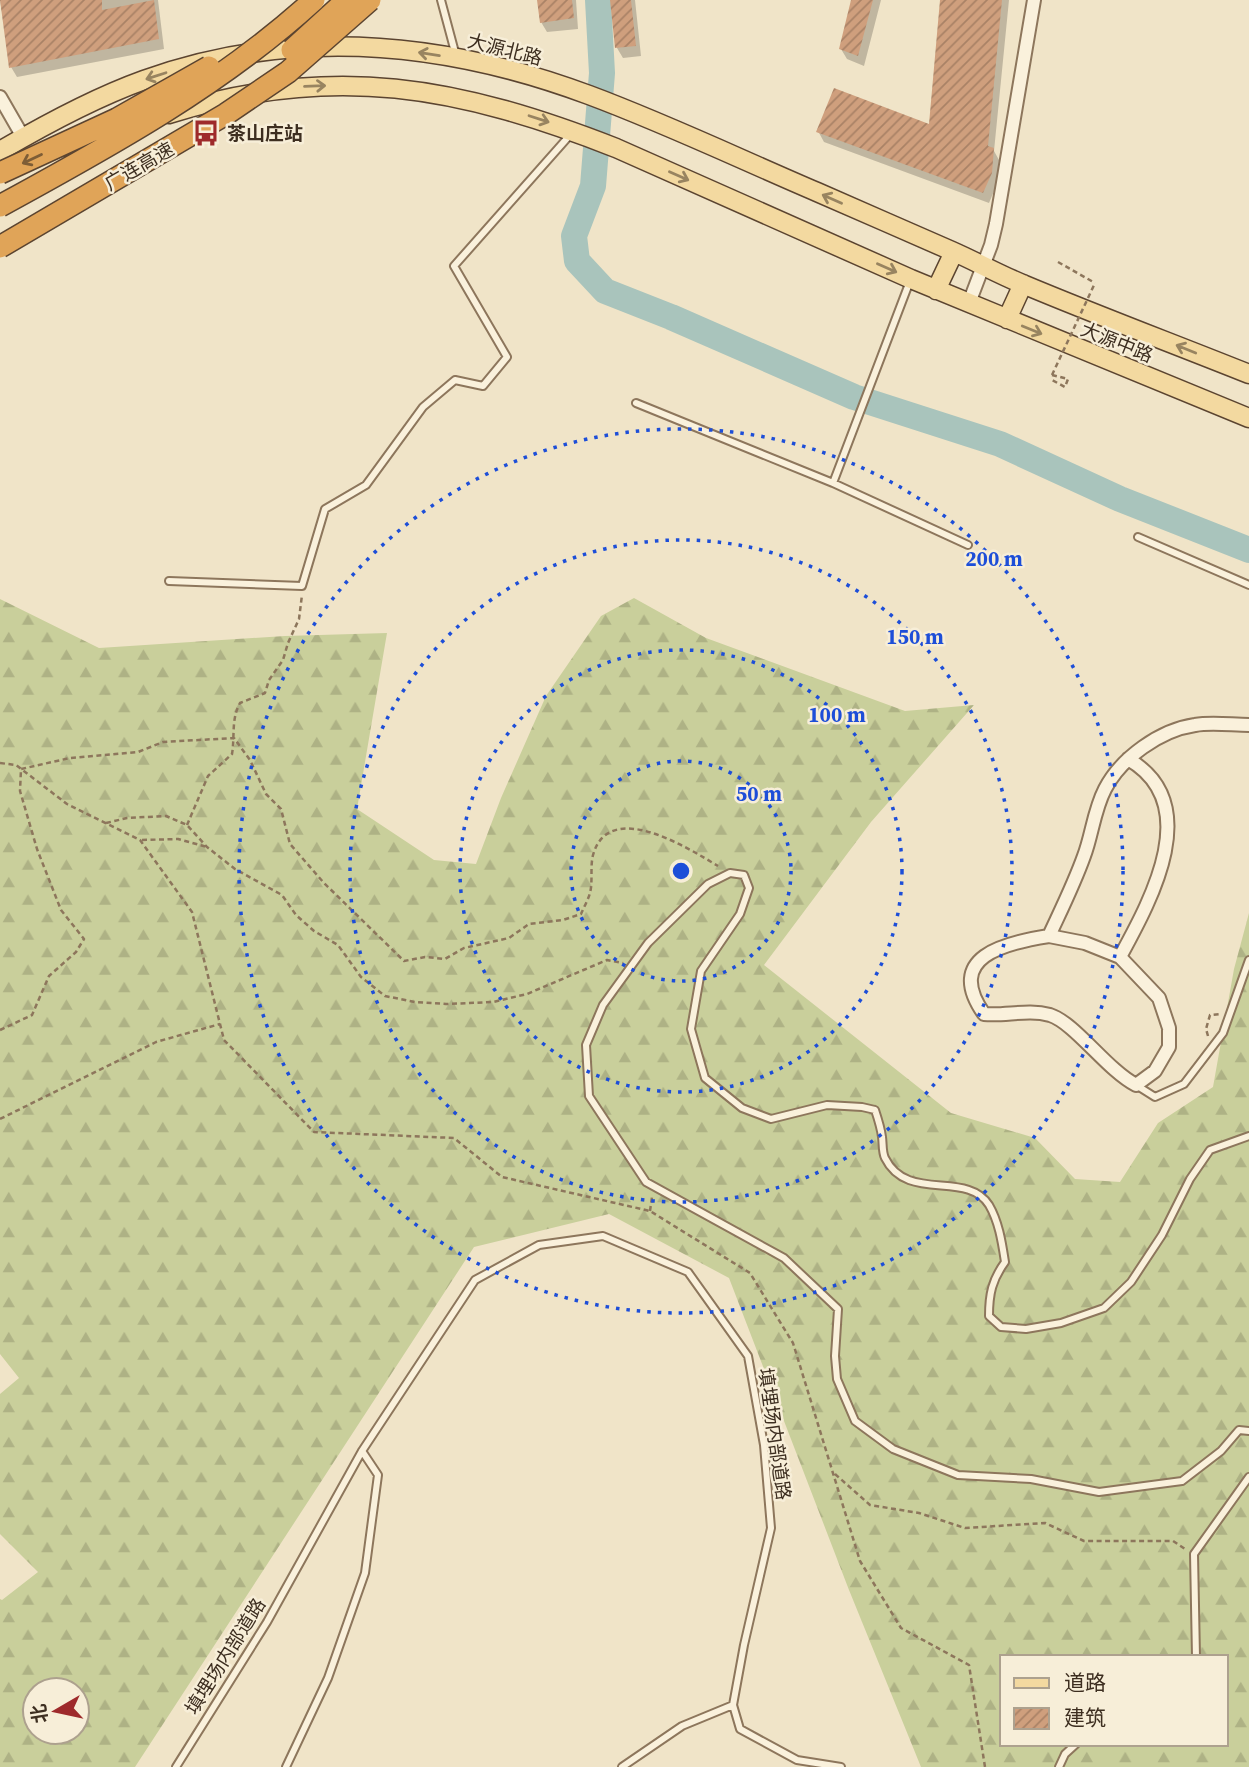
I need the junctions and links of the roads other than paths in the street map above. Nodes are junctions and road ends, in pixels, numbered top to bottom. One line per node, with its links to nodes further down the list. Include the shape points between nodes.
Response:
1 (301, 0): 12 (highway, one-way to 12, bridge, via 248,44 196,75 117,119)
2 (314, 0): 14 (highway, 广连高速, bridge, via 186,99)
3 (347, 0): 15 (highway, bridge, via 259,80)
4 (370, 0): 16 (highway, 广连高速, bridge, via 288,72 226,114)
5 (441, 0): 7 (lane)
6 (1034, 0): 18 (street, via 1000,200)
7 (457, 58): 10 (main road, 大源北路, one-way to 10, via 349,45 229,56 108,94); 17 (main road, 大源北路, one-way to 7, via 589,95)
8 (0, 97): 10 (street)
9 (578, 133): 13 (main road, one-way to 9, via 146,122 218,99 273,89 401,88 495,106); 19 (main road, one-way to 19); 30 (lane, via 454,266 507,357 484,386 454,380 422,407 366,485 325,509 302,586)
10 (23, 137): 11 (main road, 大源北路)
11 (0, 150)
12 (0, 173)
13 (0, 196)
14 (0, 206)
15 (0, 233)
16 (0, 247)
17 (954, 252): 18 (main road, 大源北路); 21 (main road)
18 (984, 266): 20 (main road, 大源中路); 22 (street)
19 (911, 279): 21 (main road); 27 (lane)
20 (1023, 284): 23 (main road); 24 (main road, 大源中路, one-way to 20)
21 (936, 290): 22 (main road)
22 (969, 303): 23 (main road, 大源中路)
23 (1007, 319): 26 (main road, 大源中路, one-way to 26)
24 (1249, 374)
25 (636, 402): 27 (lane)
26 (1249, 418)
27 (833, 482): 29 (lane)
28 (1138, 537): 31 (lane)
29 (968, 545)
30 (169, 582)
31 (1249, 585)
32 (1249, 725): 33 (street, via 1195,725 1160,736)
33 (1128, 759): 34 (street, via 1105,789 1086,852); 35 (street, via 1146,769 1164,798 1167,831 1163,867)
34 (1049, 936): 35 (street); 37 (street, via 1011,942 983,956 971,975 972,997 984,1014 1052,1016)
35 (1120, 957): 37 (street, via 1159,998 1169,1028 1169,1047 1156,1071)
36 (1249, 960): 37 (lane, via 1223,1033 1184,1084 1155,1097)
37 (1136, 1085)
38 (1249, 1136): 39 (lane, via 1210,1150 1131,1282 1104,1308 1061,1323 1026,1329 1001,1327 989,1316 994,1278 1005,1262 1001,1234 988,1203 970,1190 927,1186 898,1175 884,1157 875,1110 827,1104 771,1119 742,1108 705,1078 691,1029 701,971 740,914 749,888 744,875 730,873 708,884 648,943 603,1005 586,1045 589,1096 646,1182 784,1258 838,1309 837,1379 855,1421 893,1449 958,1475 1031,1479 1099,1492 1182,1481 1221,1451 1239,1430)
39 (1249, 1431)
40 (362, 1451): 43 (lane, 填埋场内部道路, via 475,1280 539,1245 603,1236 688,1272 748,1356 764,1445 771,1528); 45 (lane, 填埋场内部道路, via 267,1622); 46 (lane, via 377,1475 365,1573 328,1678)
41 (1249, 1477): 42 (lane, via 1194,1554)
42 (1196, 1655)
43 (733, 1705): 47 (lane, via 682,1726); 48 (lane, via 740,1729 797,1760)
44 (1074, 1746): 49 (lane)
45 (176, 1767)
46 (286, 1767)
47 (622, 1767)
48 (841, 1767)
49 (1059, 1767)

